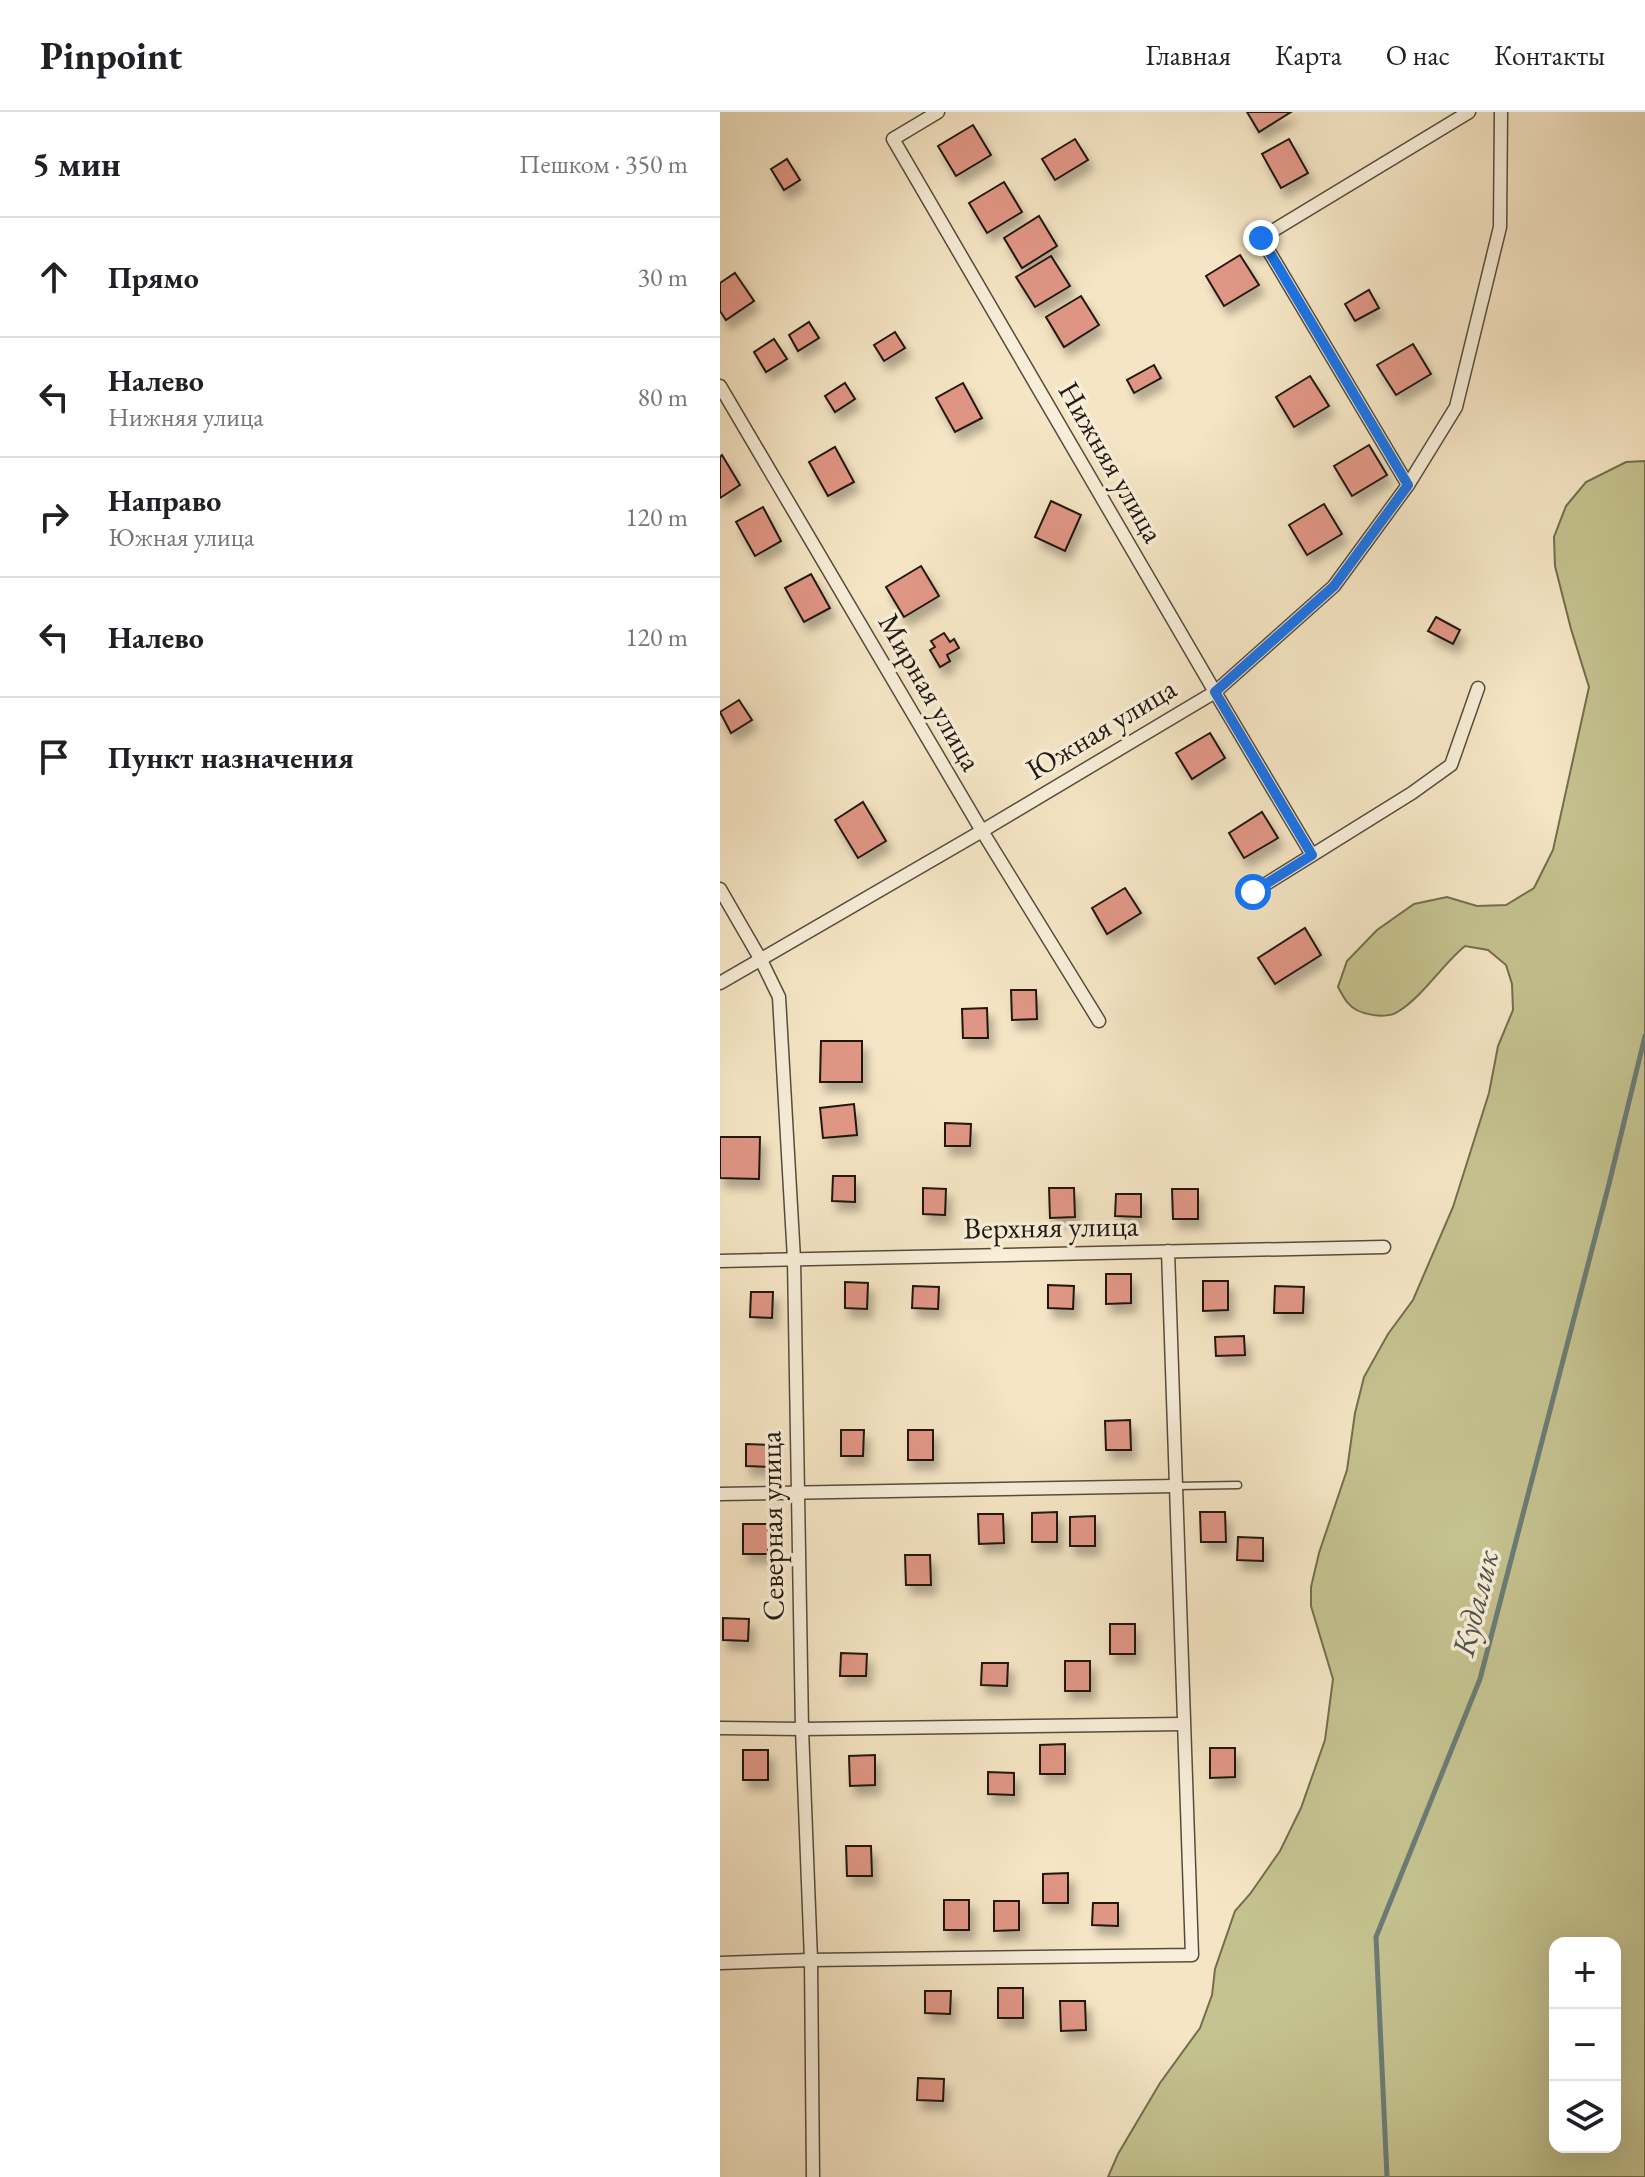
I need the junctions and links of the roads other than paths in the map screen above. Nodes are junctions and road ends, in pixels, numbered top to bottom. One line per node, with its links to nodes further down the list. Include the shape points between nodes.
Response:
1 (938, 112): 7 (street, Нижняя улица, via 893,139)
2 (1469, 112): 5 (street, via 1261,238)
3 (1501, 112): 5 (street, Южная улица, via 1500,227 1456,407)
4 (720, 386): 8 (street, Мирная улица)
5 (1408, 485): 7 (street, Южная улица, via 1334,586)
6 (1478, 688): 9 (street, via 1451,765)
7 (1215, 692): 8 (street, Южная улица); 9 (street, Нижняя улица)
8 (982, 831): 12 (street, Южная улица); 14 (street, Мирная улица)
9 (1312, 855): 11 (street)
10 (720, 889): 12 (street, Северная улица)
11 (1253, 892)
12 (761, 960): 13 (street, Южная улица); 17 (street, Северная улица, via 779,997)
13 (720, 983)
14 (1099, 1021)
15 (1384, 1247): 16 (street, Верхняя улица)
16 (1168, 1251): 17 (street, Верхняя улица); 20 (street)
17 (794, 1259): 18 (street, Верхняя улица); 21 (street, Северная улица)
18 (720, 1261)
19 (1238, 1485): 20 (lane)
20 (1176, 1486): 21 (street); 23 (street)
21 (797, 1491): 22 (street); 25 (street, Северная улица)
22 (720, 1494)
23 (1183, 1724): 25 (street); 26 (street, via 1192,1955)
24 (720, 1728): 25 (street)
25 (802, 1729): 26 (street, Северная улица)
26 (811, 1960): 27 (street); 28 (street, Северная улица)
27 (720, 1963)
28 (813, 2177)

